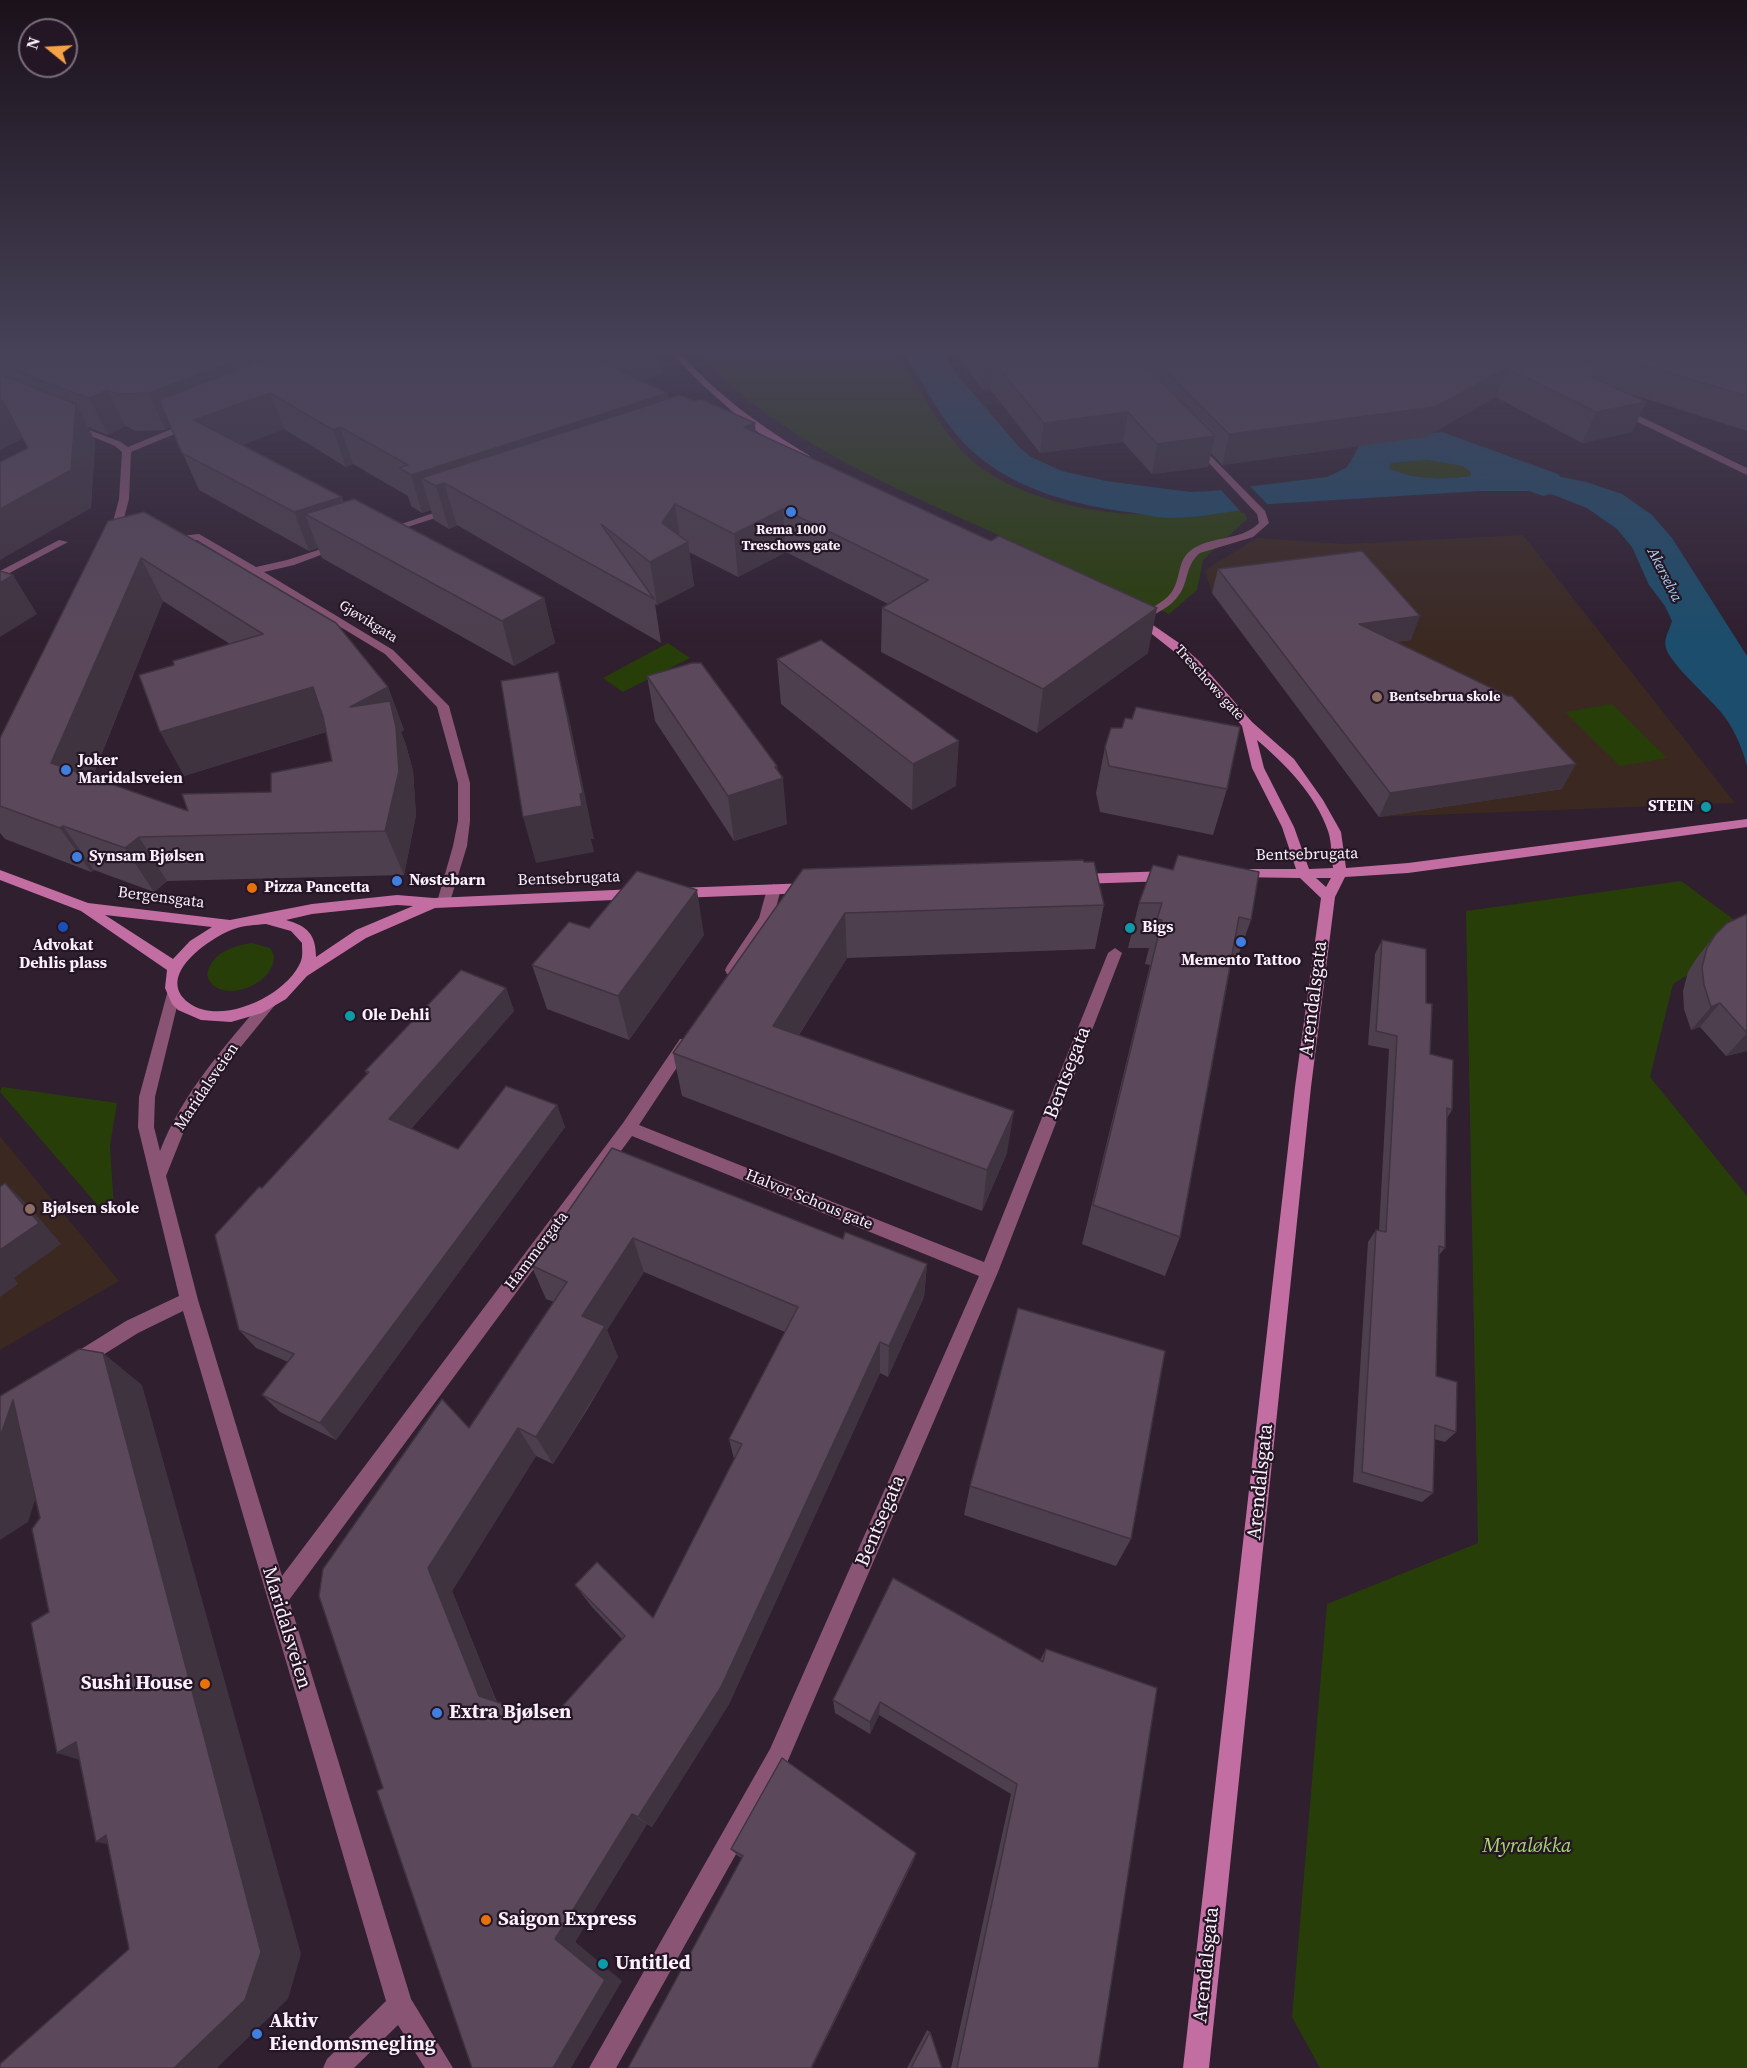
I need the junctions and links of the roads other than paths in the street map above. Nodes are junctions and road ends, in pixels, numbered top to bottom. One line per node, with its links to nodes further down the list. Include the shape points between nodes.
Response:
1 (127, 451): 12 (street)
2 (794, 451): 5 (street)
3 (1202, 451): 15 (street, Treschows gate, via 1259,510 1264,518 1261,527 1196,551 1185,565 1183,582 1175,595 1135,616 1195,663)
4 (1704, 451): 6 (street)
5 (815, 463)
6 (1747, 472)
7 (460, 507): 8 (street)
8 (375, 535)
9 (160, 541): 13 (street, Gjøvikgata, via 199,537)
10 (63, 542): 14 (street)
11 (343, 545): 13 (street)
12 (116, 547)
13 (257, 570): 26 (street, Gjøvikgata, via 389,652 443,706 464,783 464,821 460,846)
14 (0, 575)
15 (1248, 725): 17 (street, Treschows gate, via 1290,762 1319,803 1335,832); 19 (street, Treschows gate, via 1258,768 1288,827)
16 (1747, 823): 17 (street, Bentsebrugata, via 1408,868)
17 (1340, 873): 19 (street, Bentsebrugata); 25 (street)
18 (1223, 874): 19 (street, Bentsebrugata)
19 (1304, 874): 25 (street, Treschows gate)
20 (0, 875): 27 (street, Bergensgata)
21 (1178, 876): 22 (street)
22 (1065, 879)
23 (821, 888): 24 (street, Bentsebrugata)
24 (774, 889): 26 (street, Bentsebrugata); 33 (street, via 766,919)
25 (1328, 897): 47 (street, Arendalsgata, via 1303,1087)
26 (439, 903): 28 (street, Bentsebrugata, via 398,900 312,909); 32 (street, Bentsebrugata, via 361,934)
27 (86, 908): 29 (street, Bergensgata); 31 (street, Bergensgata)
28 (266, 919): 29 (street); 32 (street, via 292,925 307,940 310,950)
29 (231, 924): 31 (street, via 196,943)
30 (1115, 953): 39 (street, Bentsegata)
31 (175, 968): 34 (street)
32 (304, 972): 35 (street, via 283,995)
33 (720, 989)
34 (173, 994): 35 (street, via 186,1009 209,1017); 38 (street, Maridalsveien, via 147,1097 146,1127)
35 (267, 1005): 38 (street, Maridalsveien, via 225,1056 177,1128)
36 (694, 1029): 37 (street, Hammergata)
37 (629, 1128): 39 (street, Halvor Schous gate); 42 (street, Hammergata)
38 (158, 1177): 40 (street, Maridalsveien)
39 (989, 1272): 46 (street, Bentsegata, via 778,1757)
40 (189, 1300): 41 (street, via 132,1327); 42 (street, Maridalsveien)
41 (61, 1371)
42 (277, 1599): 43 (street, Maridalsveien)
43 (400, 2005): 44 (street); 45 (street, Maridalsveien)
44 (336, 2068)
45 (440, 2068)
46 (602, 2068)
47 (1196, 2068)

